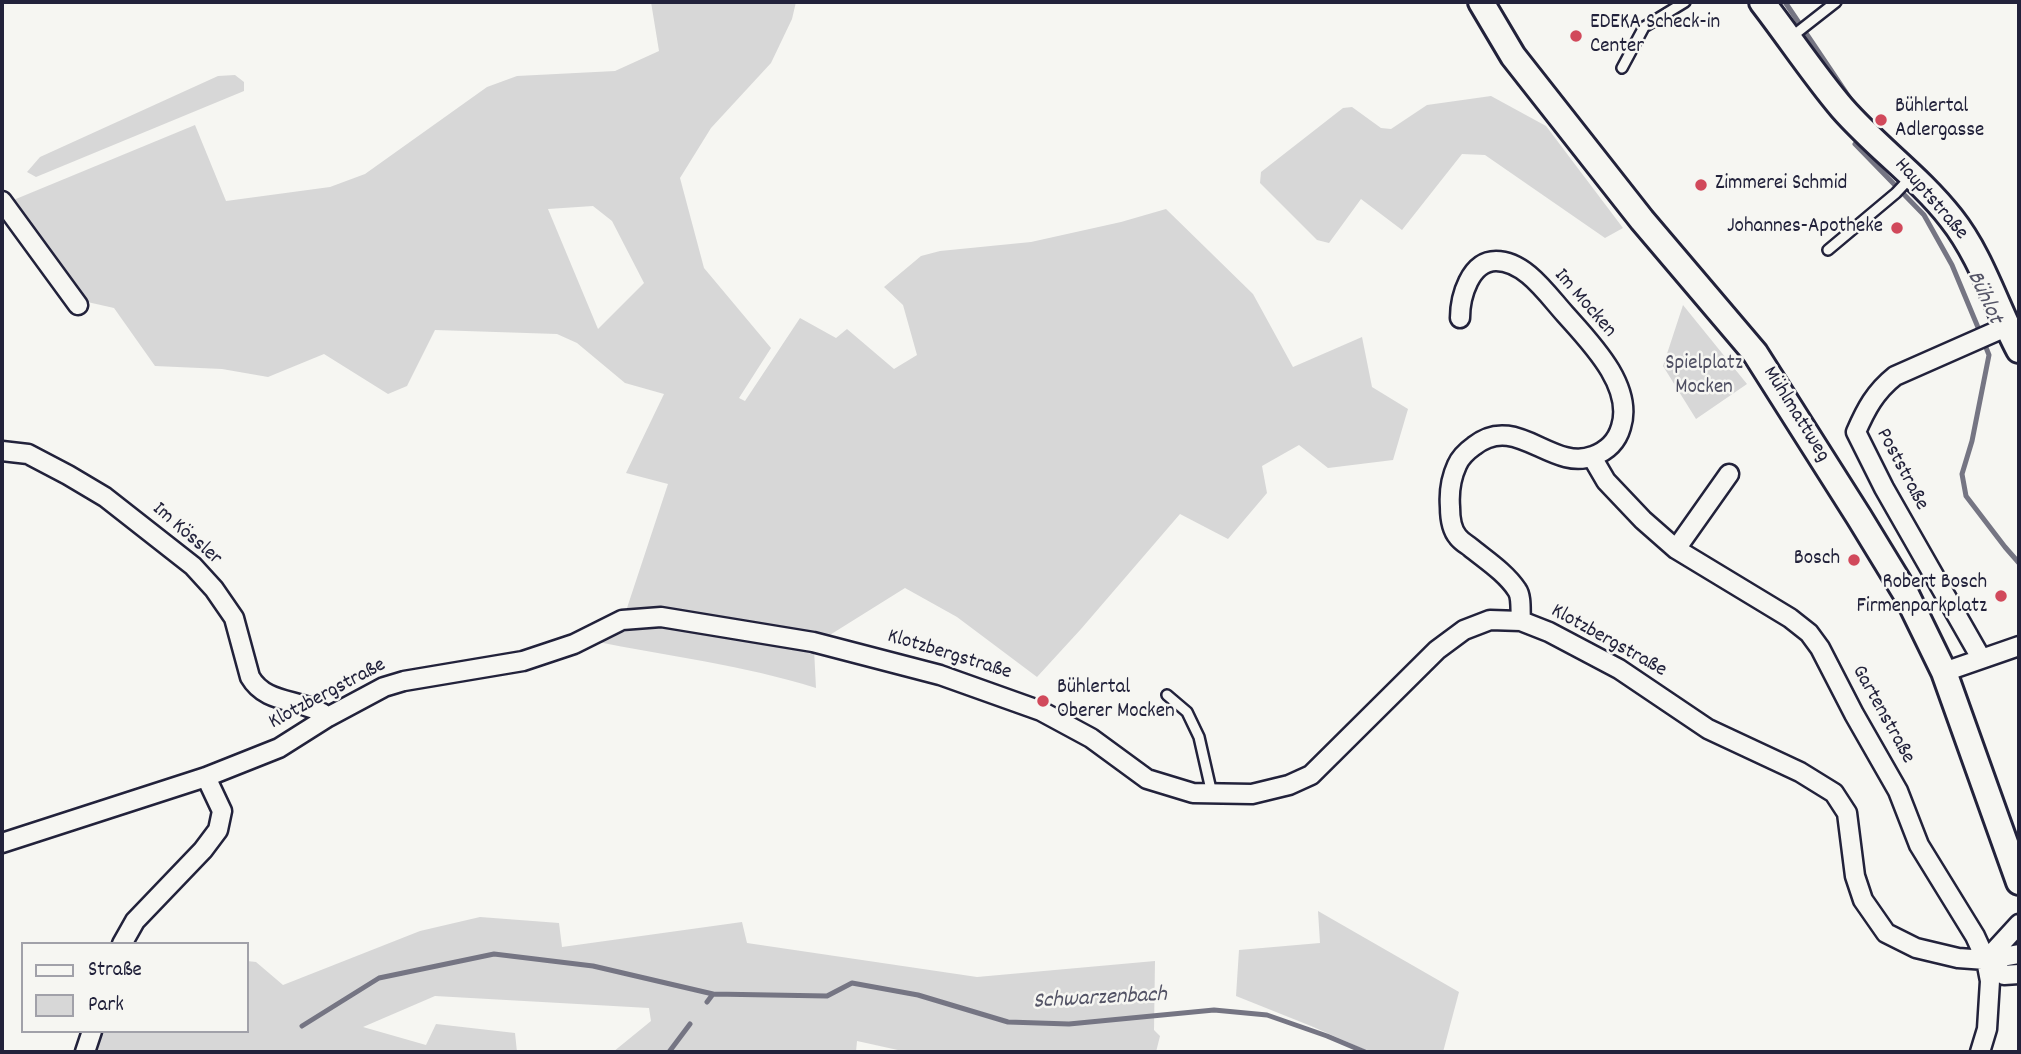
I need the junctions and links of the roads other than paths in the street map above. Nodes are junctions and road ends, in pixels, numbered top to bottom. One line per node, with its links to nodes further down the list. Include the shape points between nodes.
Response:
1 (1481, 2): 21 (main road, Mühlmattweg, via 1513,56 1642,220 1755,353 1906,594)
2 (1685, 2): 6 (lane, via 1644,27)
3 (1762, 2): 5 (main road, Hauptstraße)
4 (1836, 2): 5 (lane)
5 (1793, 35): 7 (main road, Hauptstraße)
6 (1622, 68)
7 (1904, 185): 9 (lane); 12 (main road, Hauptstraße, via 1951,218 1968,242)
8 (2, 201): 10 (street)
9 (1828, 250)
10 (78, 305)
11 (1460, 318): 15 (street, Im Mocken, via 1466,284 1479,267 1492,261 1519,267 1539,286 1593,345 1624,403 1615,440)
12 (2000, 329): 13 (main road, Hauptstraße); 20 (street, Poststraße, via 1888,381 1868,405 1856,432)
13 (2019, 350)
14 (2, 451): 23 (street, Im Kössler, via 28,454 105,497 193,566 234,618 255,685 268,696)
15 (1592, 457): 17 (street, Gartenstraße, via 1606,481); 18 (street, via 1562,456 1504,435 1483,438 1457,465 1449,496 1450,521 1458,537 1518,592)
16 (1729, 474): 17 (street)
17 (1676, 548): 31 (street, Gartenstraße, via 1809,633 1898,791 1919,845)
18 (1521, 621): 25 (street, Klotzbergstraße, via 1490,620 1464,630 1437,650 1311,775 1252,794); 31 (street, Klotzbergstraße, via 1619,669 1708,729 1834,793 1847,813 1855,876 1863,900 1886,933 1916,948)
19 (2019, 646): 20 (street)
20 (1981, 658): 21 (street)
21 (1944, 672): 27 (main road, Mühlmattweg)
22 (1167, 695): 25 (lane, via 1187,712 1199,737)
23 (328, 717): 24 (street, Klotzbergstraße, via 279,748); 25 (street, Klotzbergstraße, via 384,687 523,661 574,645 622,620 661,617 813,642 940,675 1041,711 1091,738 1147,779)
24 (206, 777): 26 (street, Klotzbergstraße); 29 (street, via 222,811 218,830 135,920)
25 (1212, 794)
26 (2, 843)
27 (2019, 882)
28 (2019, 924): 31 (street)
29 (123, 942)
30 (2019, 954): 31 (street, Klotzbergstraße)
31 (1986, 960): 32 (street, Klotzbergstraße, via 2004,975); 35 (street, via 1990,981 1987,1029)
32 (2019, 974)
33 (91, 1033): 34 (street)
34 (85, 1052)
35 (1980, 1052)

